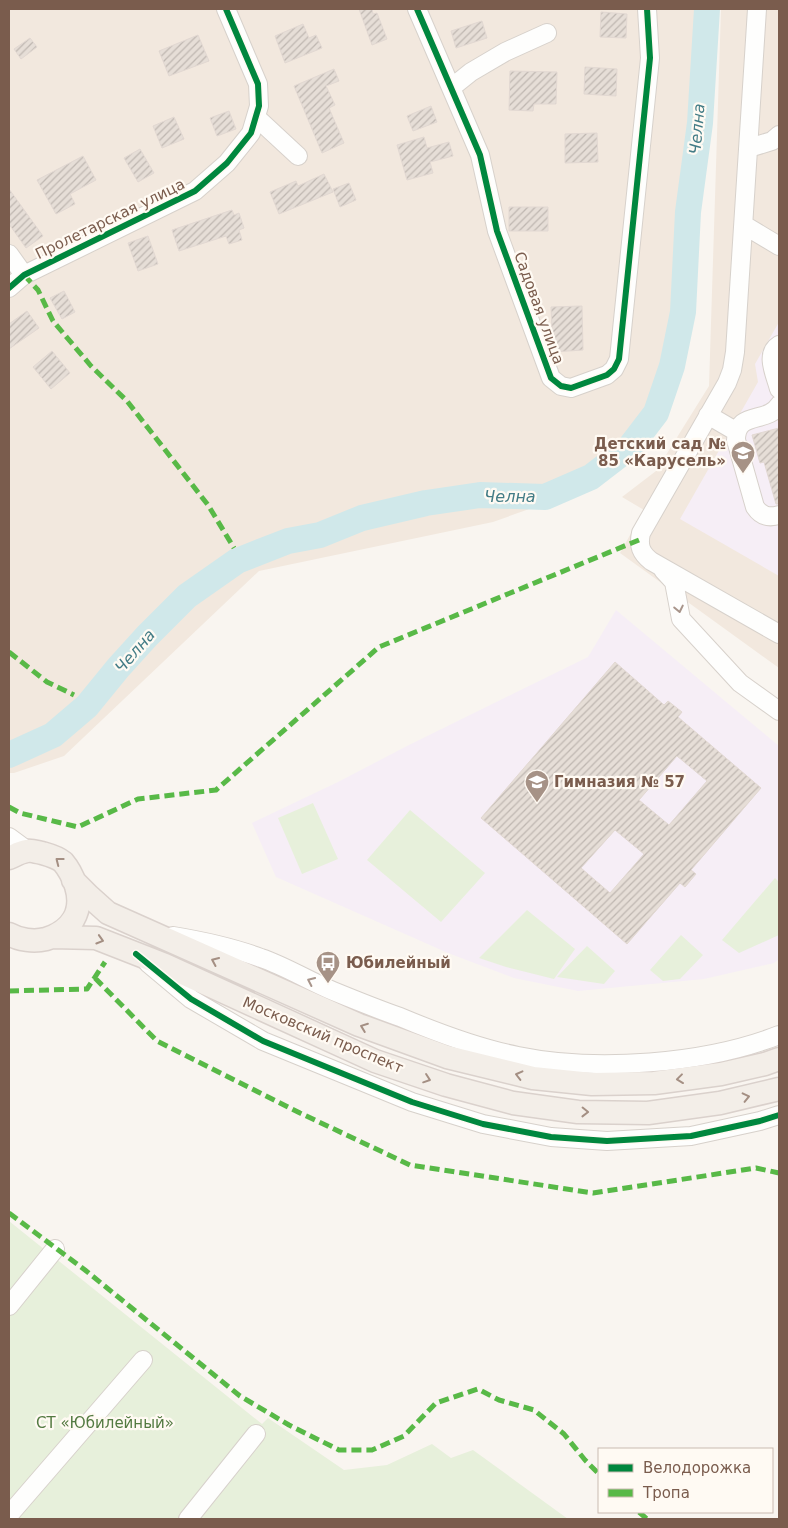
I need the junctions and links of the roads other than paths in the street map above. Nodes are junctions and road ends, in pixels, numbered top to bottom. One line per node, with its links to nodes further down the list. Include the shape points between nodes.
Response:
1 (226, 9): 7 (street, Пролетарская улица, via 258,84)
2 (417, 9): 6 (street, Садовая улица)
3 (647, 9): 6 (street, Садовая улица, via 650,58 621,349 614,369 607,375 571,388 561,386 551,378 497,231 480,155)
4 (758, 9): 9 (street)
5 (546, 33): 6 (street, via 505,52)
6 (451, 88)
7 (256, 117): 10 (street); 14 (street, Пролетарская улица, via 251,132 227,163 195,191)
8 (779, 135): 9 (street, via 772,141)
9 (749, 148): 11 (street)
10 (298, 156)
11 (744, 226): 12 (street); 19 (street, via 734,358 727,383)
12 (779, 246)
13 (9, 254): 14 (street)
14 (24, 275): 15 (street, Пролетарская улица)
15 (9, 288)
16 (779, 345): 17 (street, via 771,356)
17 (779, 389)
18 (779, 405): 20 (street, via 772,413 747,420)
19 (708, 415): 20 (street); 22 (street, via 641,532 639,540 643,554)
20 (737, 432): 21 (street, via 736,440 755,507 767,516)
21 (779, 515)
22 (660, 566): 23 (street); 24 (street, one-way to 24, via 674,582 681,619 740,683)
23 (779, 634)
24 (779, 711)
25 (9, 837): 26 (street)
26 (18, 855): 27 (main road, Московский проспект, one-way to 26, via 62,862 52,856)
27 (74, 880): 28 (main road, Московский проспект, via 108,913); 30 (main road, Московский проспект, via 78,910 73,922)
28 (148, 931): 32 (street, one-way to 28, via 759,1043 691,1058 626,1064 566,1063 518,1056 457,1040 222,945); 33 (main road, Московский проспект, one-way to 28, via 720,1074 654,1083 592,1084 533,1078 447,1057 360,1025)
29 (9, 934): 30 (main road, Московский проспект, via 28,940)
30 (52, 937): 31 (main road, Московский проспект, one-way to 31, via 96,938)
31 (136, 954): 34 (main road, Московский проспект, one-way to 34, via 376,1061 513,1103 578,1112 648,1113 720,1103); 35 (street, via 191,999 263,1041 412,1102 483,1124 551,1137 606,1141 691,1136)
32 (779, 1035)
33 (779, 1059)
34 (779, 1089)
35 (779, 1115)
36 (55, 1249): 37 (street)
37 (9, 1306)
38 (143, 1360): 40 (street)
39 (256, 1434): 41 (street)
40 (9, 1515)
41 (188, 1519)

